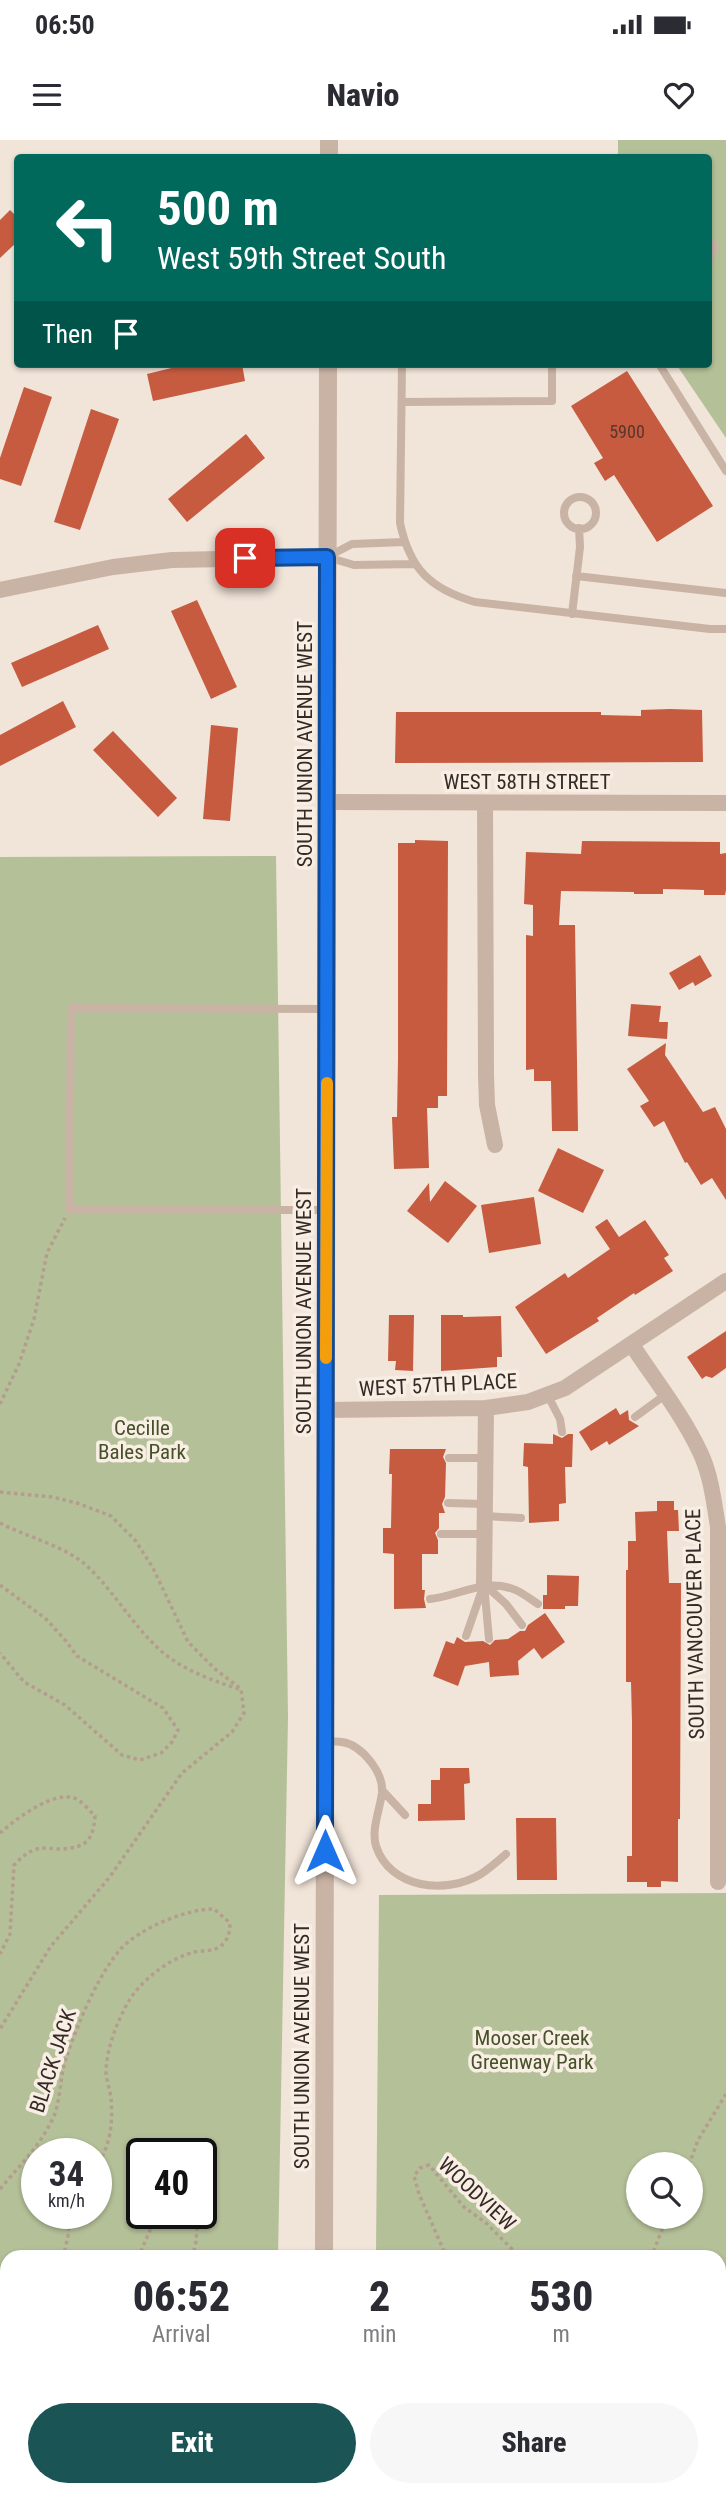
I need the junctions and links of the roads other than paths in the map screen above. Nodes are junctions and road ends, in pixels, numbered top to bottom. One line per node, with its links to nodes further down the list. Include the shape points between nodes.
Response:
1 (328, 368): 9 (street, SOUTH UNION AVENUE WEST)
2 (402, 368): 5 (lane)
3 (552, 368): 5 (lane, via 552,401)
4 (662, 368): 6 (lane)
5 (401, 402): 8 (lane, via 400,523)
6 (726, 471)
7 (579, 528): 7 (lane, via 591,524 596,513 592,502 581,497 569,501 564,512 568,523); 11 (lane)
8 (404, 542): 9 (lane, via 352,544); 10 (lane)
9 (327, 557): 10 (lane, via 354,565); 12 (street, via 172,560); 16 (street, SOUTH UNION AVENUE WEST)
10 (415, 564): 14 (lane, via 434,584 458,597)
11 (576, 576): 13 (lane); 14 (lane)
12 (0, 590)
13 (726, 593)
14 (572, 614): 15 (lane)
15 (726, 629)
16 (327, 802): 17 (street, WEST 58TH STREET); 19 (street, SOUTH UNION AVENUE WEST)
17 (485, 803): 18 (street, WEST 58TH STREET); 20 (street, via 486,1075)
18 (726, 803)
19 (327, 1009): 21 (street, SOUTH UNION AVENUE WEST); 21 (lane, via 71,1008 69,1210)
20 (495, 1145)
21 (327, 1210): 27 (street, SOUTH UNION AVENUE WEST)
22 (726, 1281): 23 (street, WEST 57TH PLACE)
23 (632, 1345): 24 (street, SOUTH VANCOUVER PLACE); 25 (street, WEST 57TH PLACE)
24 (665, 1395): 28 (lane); 44 (street, SOUTH VANCOUVER PLACE, via 701,1454 713,1492 718,1527)
25 (548, 1396): 26 (street, WEST 57TH PLACE); 29 (lane)
26 (486, 1408): 27 (street, WEST 57TH PLACE); 31 (street)
27 (326, 1410): 43 (street, SOUTH UNION AVENUE WEST)
28 (635, 1417)
29 (562, 1432)
30 (449, 1458): 31 (lane)
31 (485, 1458): 33 (street)
32 (448, 1503): 33 (lane)
33 (485, 1510): 34 (lane); 36 (street)
34 (522, 1518)
35 (441, 1534): 36 (lane)
36 (484, 1534): 37 (street)
37 (484, 1584): 38 (lane); 39 (lane, via 514,1589); 40 (lane); 41 (lane); 42 (lane)
38 (430, 1599)
39 (538, 1604)
40 (522, 1625)
41 (466, 1636)
42 (489, 1639)
43 (326, 1742): 45 (lane, via 343,1742 364,1754 377,1772); 49 (street, SOUTH UNION AVENUE WEST)
44 (722, 1770): 48 (street, SOUTH VANCOUVER PLACE)
45 (382, 1790): 46 (lane); 47 (lane, via 376,1845 390,1870 407,1881 448,1885 479,1875)
46 (405, 1815)
47 (506, 1854)
48 (718, 1882)
49 (324, 2250)

